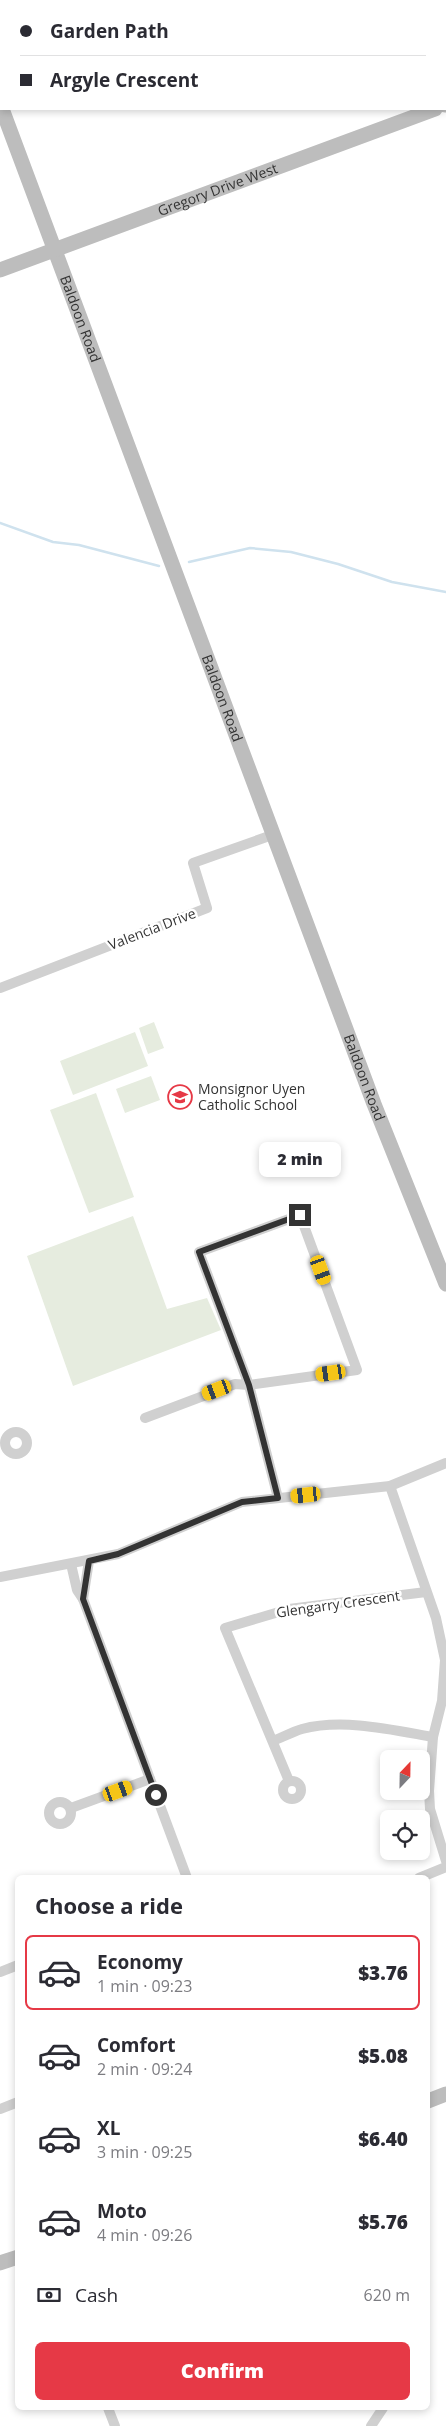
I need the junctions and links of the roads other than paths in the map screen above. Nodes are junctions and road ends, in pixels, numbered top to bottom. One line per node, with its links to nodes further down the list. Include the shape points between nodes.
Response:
1 (2, 110): 3 (street, Baldoon Road)
2 (432, 110): 3 (street, Gregory Drive West)
3 (55, 250): 4 (street, Gregory Drive West); 5 (street, Baldoon Road)
4 (0, 270)
5 (275, 834): 6 (street, Valencia Drive, via 193,863 207,908); 7 (street, Baldoon Road, via 374,1104)
6 (0, 988)
7 (446, 1282)
8 (249, 1385): 8 (street, via 357,1370 300,1215 199,1252); 9 (street, via 235,1384); 12 (street)
9 (145, 1418)
10 (446, 1463): 11 (street)
11 (390, 1486): 12 (street); 16 (street)
12 (278, 1498): 13 (street, via 242,1502 118,1554)
13 (89, 1561): 14 (street); 17 (street)
14 (71, 1564): 15 (street); 17 (street, via 77,1590)
15 (0, 1577)
16 (426, 1592): 18 (street, via 436,1618 445,1660 442,1701); 19 (street, Glengarry Crescent, via 289,1609 225,1628)
17 (83, 1599): 20 (street)
18 (434, 1737): 19 (street, via 369,1726 336,1726 302,1729); 23 (street, via 430,1809)
19 (273, 1741): 21 (street, Glengarry Crescent)
20 (150, 1779): 22 (street); 25 (street)
21 (289, 1781)
22 (71, 1808)
23 (446, 1860)
24 (446, 1867): 26 (street)
25 (186, 1875)
26 (426, 1875)
27 (15, 1966): 28 (street)
28 (0, 1972)
29 (446, 2094): 30 (street)
30 (430, 2100)
31 (15, 2103): 32 (street)
32 (0, 2109)
33 (15, 2257): 34 (street)
34 (0, 2263)
35 (109, 2410): 37 (street)
36 (382, 2410): 38 (street)
37 (115, 2426)
38 (371, 2426)

